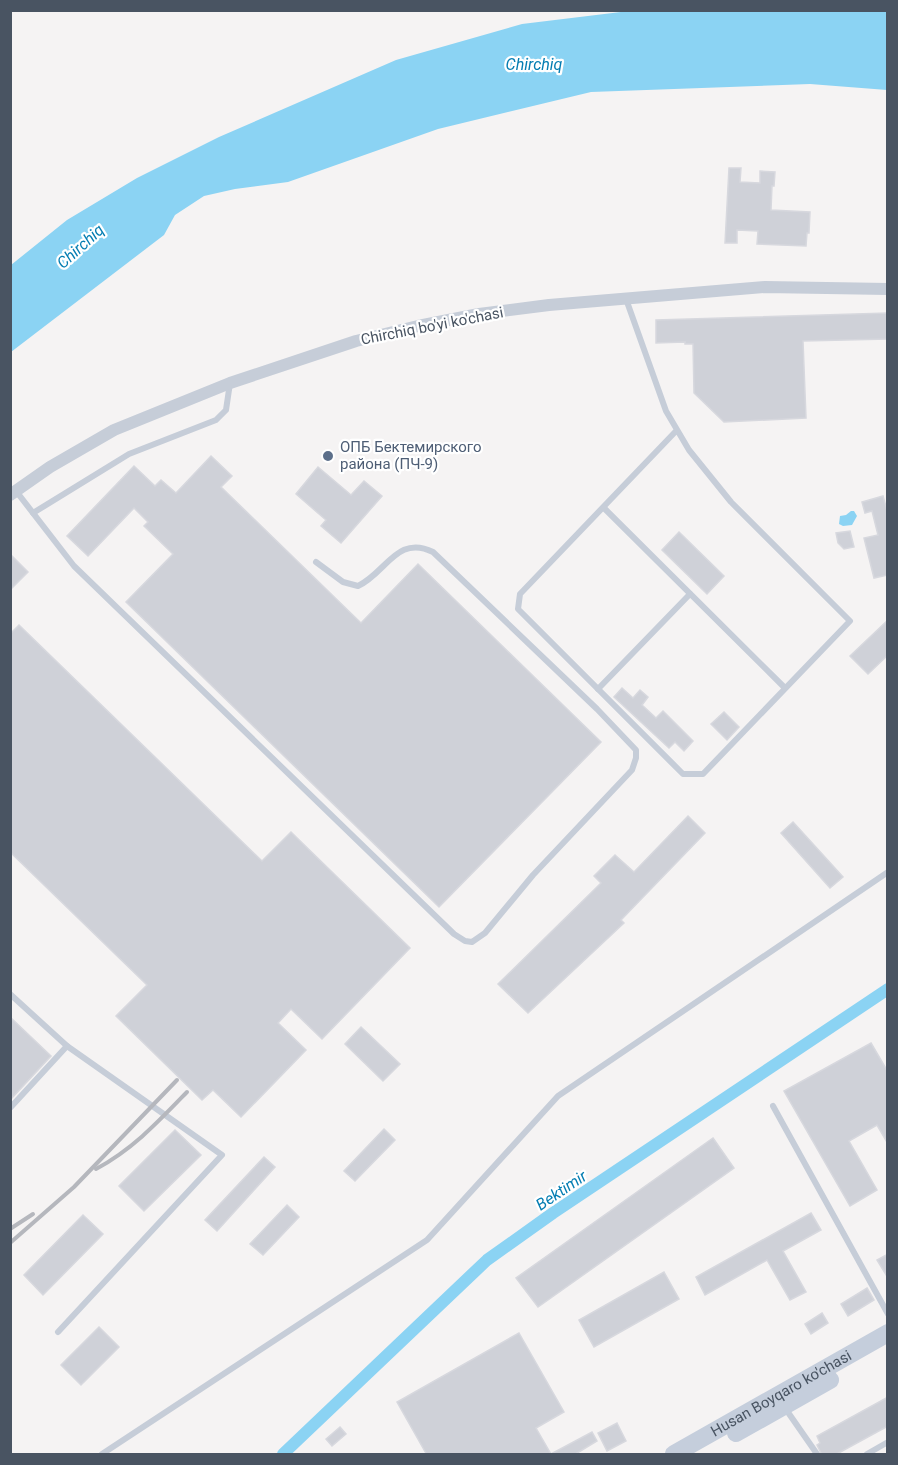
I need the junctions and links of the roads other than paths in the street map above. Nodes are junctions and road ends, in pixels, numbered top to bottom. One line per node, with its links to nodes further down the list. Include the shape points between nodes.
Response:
1 (888, 289): 2 (street, Chirchiq bo'yi ko'chasi, via 765,287)
2 (626, 299): 3 (street, Chirchiq bo'yi ko'chasi, via 479,314 418,326 356,341); 4 (lane, via 666,411)
3 (230, 383): 5 (street, Chirchiq bo'yi ko'chasi, via 114,429); 7 (lane, via 226,410 216,420 129,454)
4 (677, 430): 6 (lane); 10 (lane, via 731,502 850,621)
5 (13, 493): 7 (lane)
6 (604, 508): 9 (lane); 11 (lane, via 520,594 518,609)
7 (33, 513): 8 (lane, via 74,566 454,934 472,942 632,770 636,750 433,552 422,547 402,549 357,586 343,582)
8 (316, 562)
9 (690, 594): 10 (lane); 11 (lane)
10 (785, 688): 11 (lane, via 703,774 683,774)
11 (598, 689)
12 (888, 872): 23 (lane, via 558,1095 427,1240)
13 (10, 994): 14 (lane)
14 (67, 1046): 16 (lane); 18 (lane, via 222,1155)
15 (773, 1106): 17 (lane)
16 (10, 1108)
17 (888, 1314)
18 (58, 1332)
19 (888, 1333): 21 (main road, Husan Boyqaro ko'chasi)
20 (888, 1347): 21 (main road, Husan Boyqaro ko'chasi)
21 (781, 1400): 24 (main road, Husan Boyqaro ko'chasi); 25 (main road, Husan Boyqaro ko'chasi); 26 (lane)
22 (888, 1442): 27 (lane)
23 (102, 1455)
24 (674, 1455)
25 (698, 1455)
26 (817, 1455)
27 (867, 1455)

